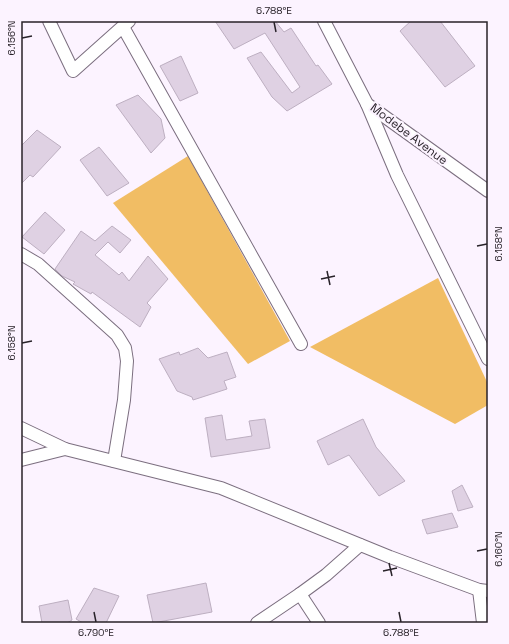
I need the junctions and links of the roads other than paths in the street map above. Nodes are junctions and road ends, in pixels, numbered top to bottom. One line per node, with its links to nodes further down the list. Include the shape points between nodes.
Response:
1 (49, 21): 3 (street, via 73,71)
2 (324, 21): 4 (street, Modebe Avenue)
3 (126, 24): 7 (street)
4 (367, 104): 5 (street, Modebe Avenue); 8 (street, via 396,175)
5 (488, 191)
6 (21, 254): 12 (street, via 38,264 117,335 125,348 127,361 124,400)
7 (301, 344)
8 (488, 359)
9 (21, 428): 10 (street)
10 (65, 449): 11 (street); 12 (street)
11 (21, 460)
12 (114, 461): 13 (street, via 221,488)
13 (360, 545): 14 (street); 15 (street)
14 (483, 591): 18 (street)
15 (300, 594): 16 (street); 17 (street)
16 (256, 623)
17 (319, 623)
18 (484, 623)

